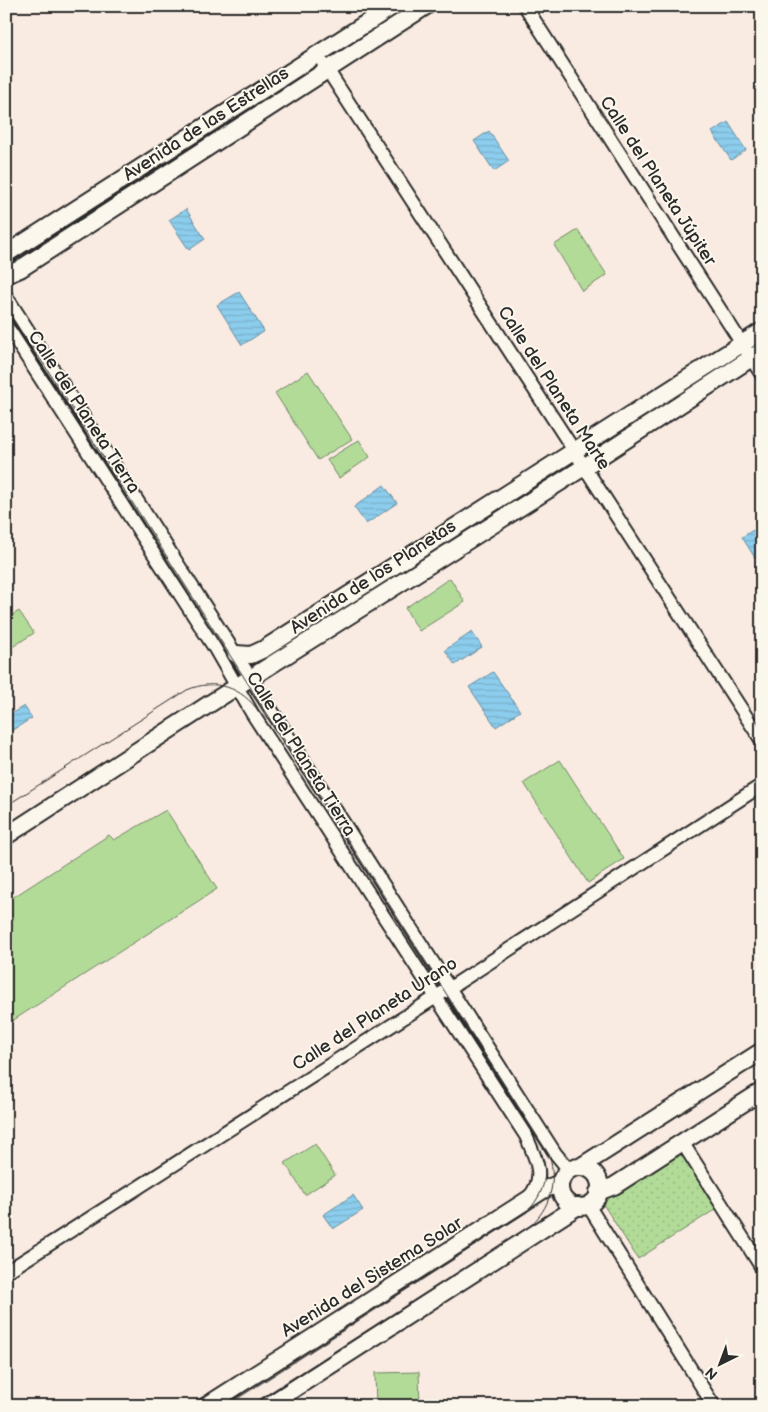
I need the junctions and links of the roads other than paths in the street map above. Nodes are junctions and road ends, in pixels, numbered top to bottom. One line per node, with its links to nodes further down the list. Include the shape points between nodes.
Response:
1 (393, 6): 4 (street, Avenida de las Estrellas)
2 (426, 6): 5 (street, Avenida de las Estrellas)
3 (525, 6): 11 (street, Calle del Planeta Júpiter)
4 (317, 54): 5 (street, Calle del Planeta Marte); 6 (street, Avenida de las Estrellas)
5 (328, 69): 7 (street, Avenida de las Estrellas); 14 (street, Calle del Planeta Marte)
6 (6, 254)
7 (6, 275)
8 (6, 296): 16 (street, Calle del Planeta Tierra)
9 (6, 325): 17 (street, Calle del Planeta Tierra)
10 (762, 331): 11 (street, Avenida de los Planetas)
11 (741, 343): 12 (street, Calle del Planeta Júpiter); 14 (street, Avenida de los Planetas)
12 (756, 355): 13 (street, Calle del Planeta Júpiter); 15 (street, Avenida de los Planetas)
13 (762, 375)
14 (573, 451): 15 (street, Calle del Planeta Marte); 16 (street, Avenida de los Planetas, via 264,649 251,654)
15 (584, 468): 17 (street, Avenida de los Planetas); 18 (street, Calle del Planeta Marte)
16 (236, 654): 17 (street, Calle del Planeta Tierra)
17 (245, 683): 20 (street, Avenida de los Planetas); 21 (street, Calle del Planeta Tierra); 22 (street, Calle del Planeta Tierra)
18 (762, 741)
19 (762, 785): 21 (street, Calle del Planeta Urano)
20 (6, 836)
21 (450, 988): 22 (street, Calle del Planeta Urano); 26 (street, Calle del Planeta Tierra)
22 (436, 997): 28 (street, Calle del Planeta Tierra, via 526,1136 538,1161 539,1180); 30 (street, Calle del Planeta Urano)
23 (762, 1051): 26 (street, Avenida del Sistema Solar)
24 (762, 1091): 25 (street)
25 (682, 1142): 27 (street); 29 (street)
26 (570, 1173): 27 (street, via 562,1196 566,1201); 27 (street, via 596,1175 598,1180); 28 (street, Avenida del Sistema Solar)
27 (588, 1201): 32 (street); 33 (street)
28 (522, 1206): 31 (street, Avenida del Sistema Solar)
29 (762, 1268)
30 (6, 1272)
31 (206, 1406)
32 (267, 1406)
33 (714, 1406)

